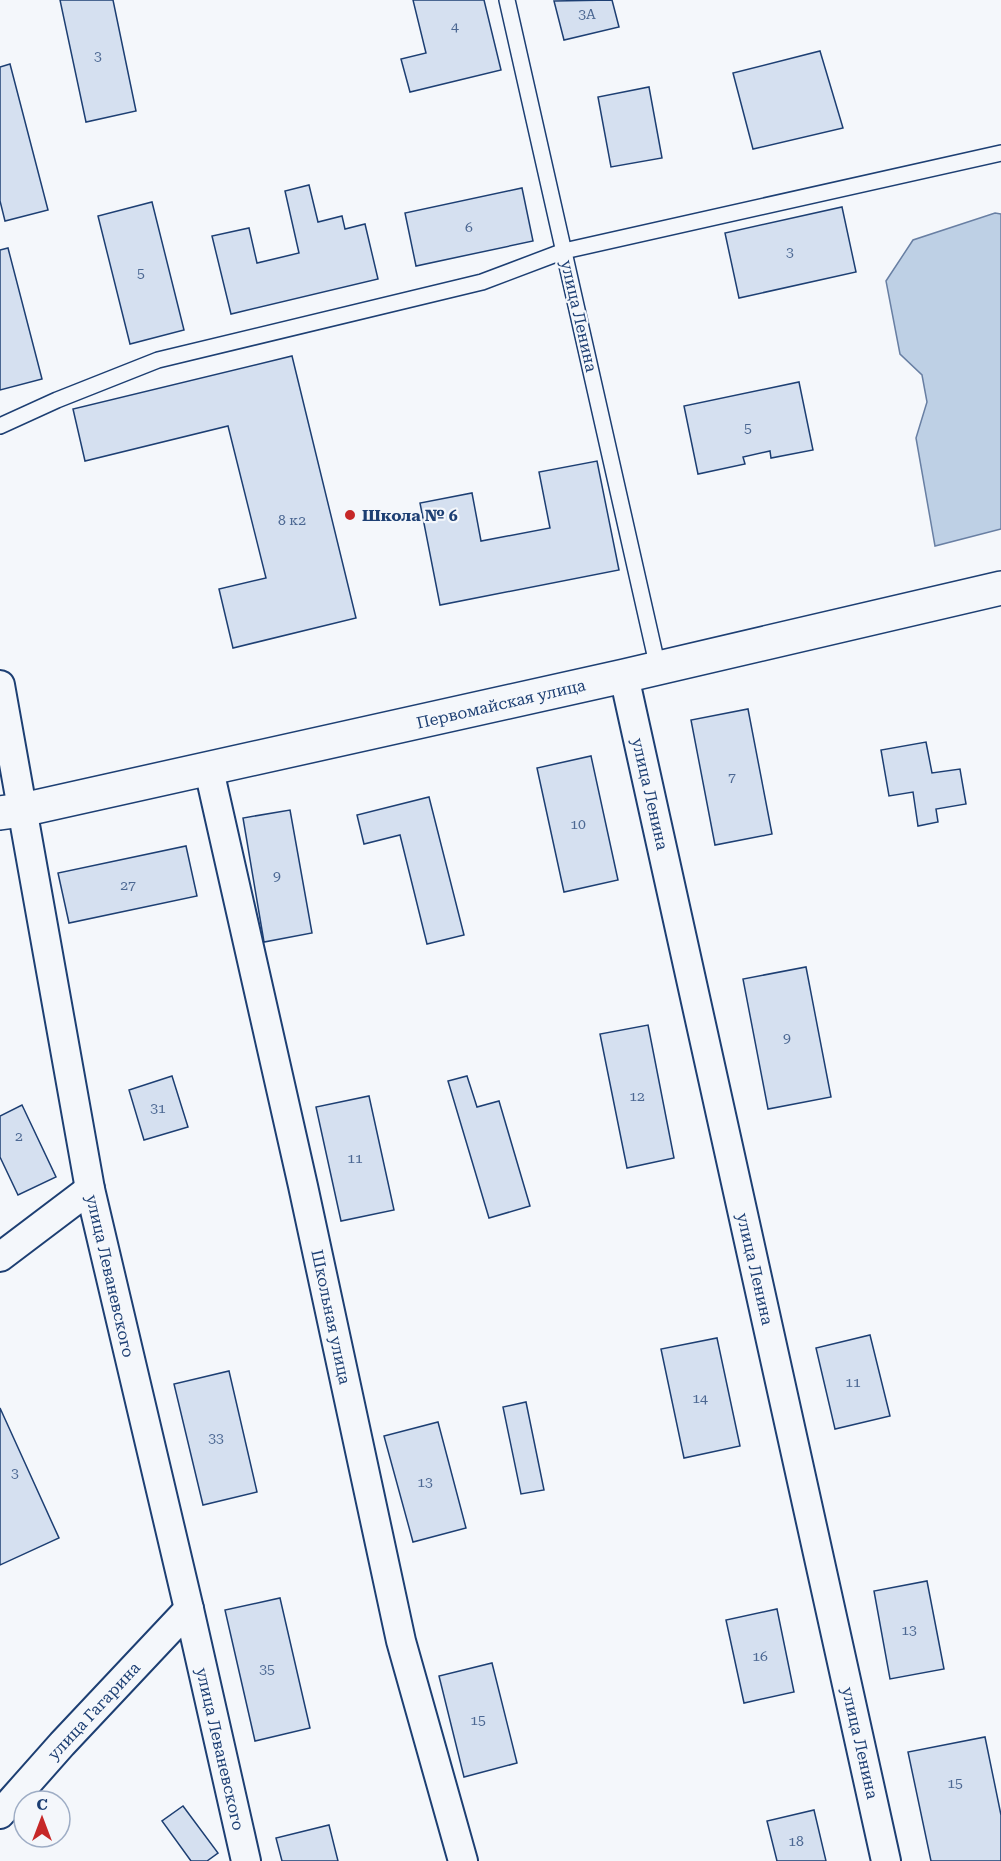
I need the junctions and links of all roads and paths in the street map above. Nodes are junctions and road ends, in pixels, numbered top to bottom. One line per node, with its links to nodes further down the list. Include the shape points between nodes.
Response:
1 (507, 0): 3 (lane, улица Ленина)
2 (1001, 153): 3 (lane)
3 (564, 251): 4 (lane, via 482,282 158,360); 6 (lane, улица Ленина)
4 (0, 426)
5 (1001, 588): 6 (main road, Первомайская улица)
6 (658, 668): 7 (main road, Первомайская улица)
7 (624, 676): 9 (main road, Первомайская улица); 17 (street, улица Ленина)
8 (0, 685): 10 (street, улица Леваневского)
9 (209, 770): 10 (main road, Первомайская улица); 16 (street, Школьная улица, via 401,1641)
10 (11, 812): 11 (street, улица Леваневского)
11 (90, 1189): 12 (street); 13 (street, улица Леваневского)
12 (0, 1257)
13 (189, 1609): 14 (street, улица Гагарина); 15 (street, улица Леваневского)
14 (0, 1814)
15 (246, 1861)
16 (463, 1861)
17 (886, 1861)

